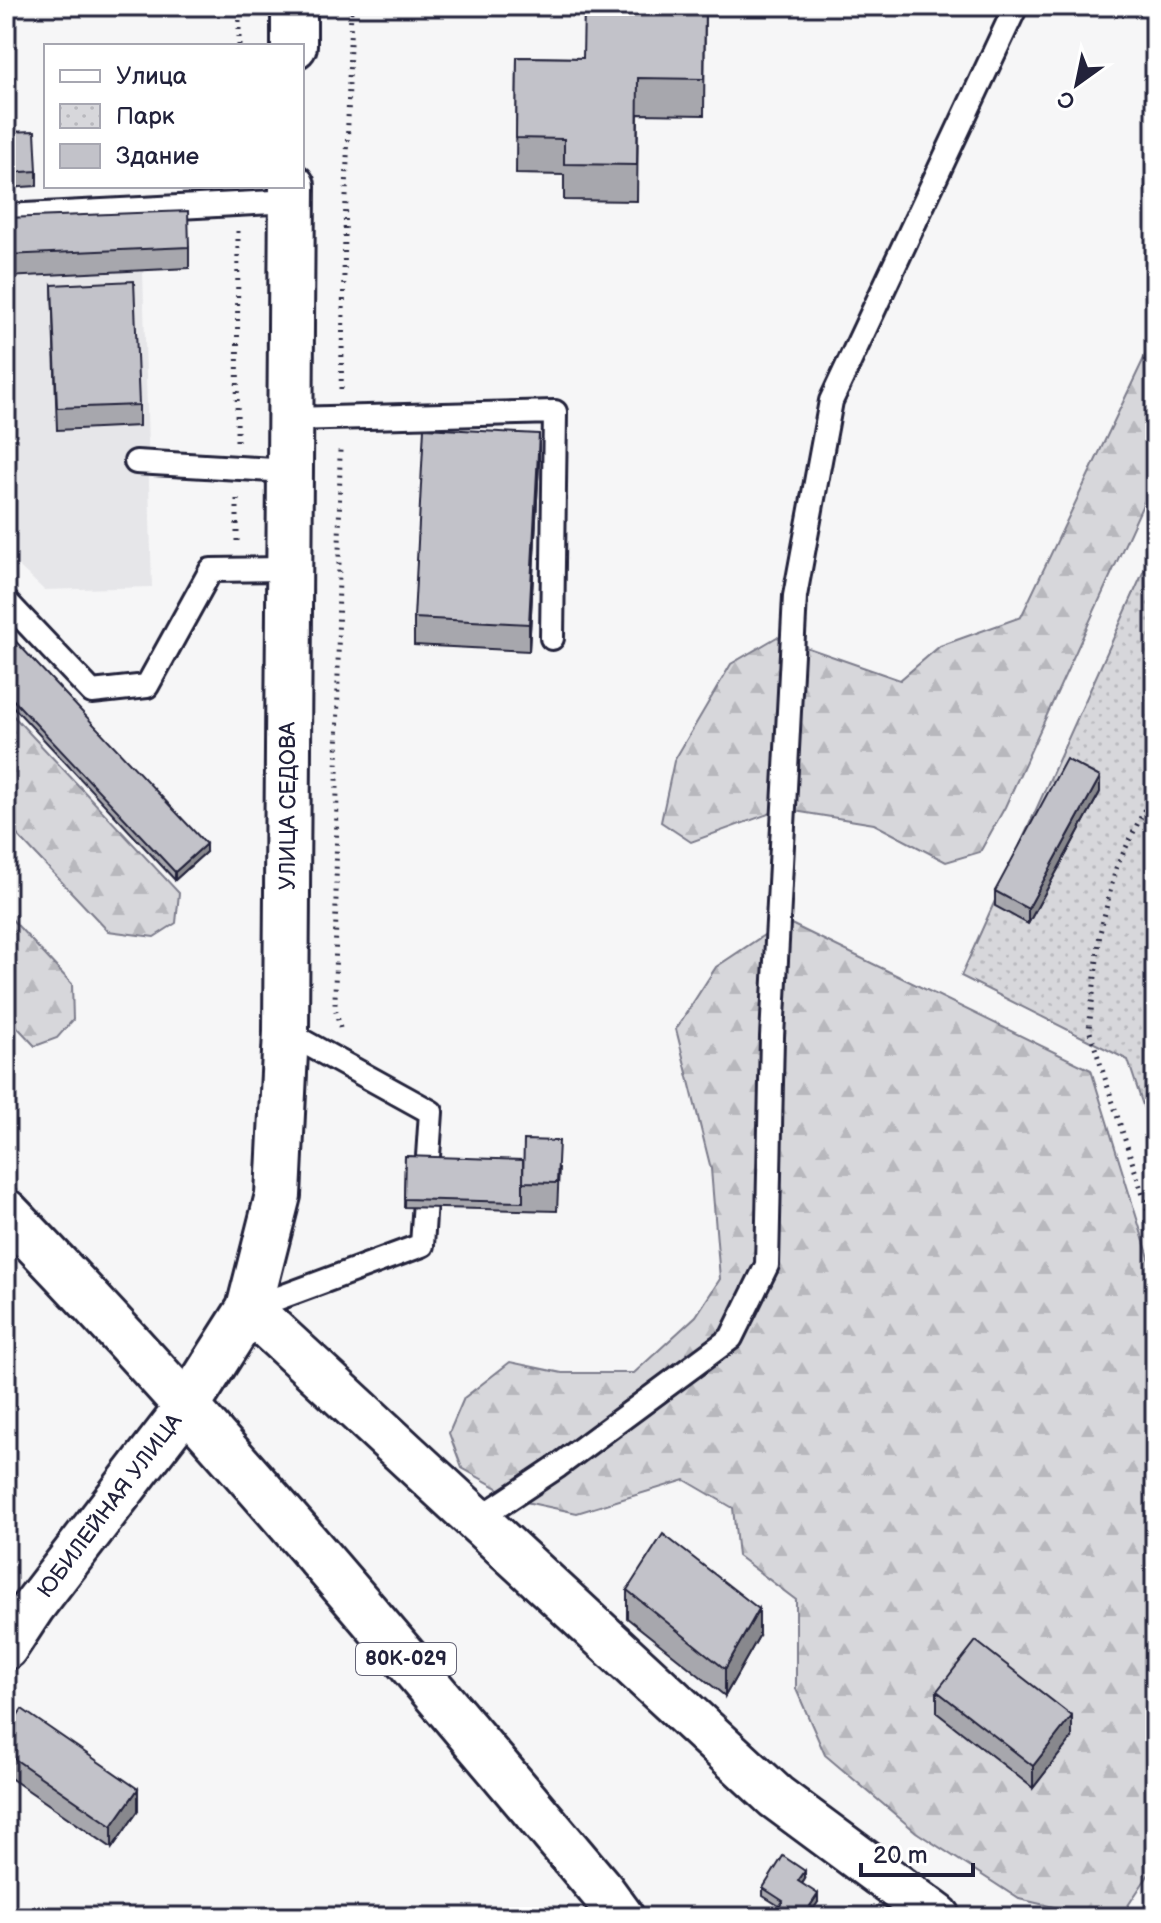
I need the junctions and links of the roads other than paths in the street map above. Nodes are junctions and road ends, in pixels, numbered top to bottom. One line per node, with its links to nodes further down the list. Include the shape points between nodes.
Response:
1 (294, 6): 3 (main road)
2 (1016, 6): 16 (lane, via 831,401 795,596 772,1037 767,1265 731,1338)
3 (294, 44)
4 (292, 194): 5 (lane, via 238,203); 6 (main road, УЛИЦА СЕДОВА)
5 (6, 216)
6 (291, 419): 8 (main road, УЛИЦА СЕДОВА); 11 (lane, via 555,412)
7 (136, 462): 8 (lane)
8 (290, 471): 9 (main road, УЛИЦА СЕДОВА)
9 (289, 569): 10 (lane, via 211,570 147,686 92,692); 12 (main road, УЛИЦА СЕДОВА)
10 (6, 601)
11 (552, 638)
12 (286, 1032): 14 (main road, УЛИЦА СЕДОВА, via 278,1195); 14 (lane, via 431,1112 422,1245)
13 (6, 1212): 15 (main road, 80К-029)
14 (249, 1309): 15 (main road, УЛИЦА СЕДОВА); 16 (main road)
15 (188, 1405): 17 (street, ЮБИЛЕЙНАЯ УЛИЦА); 19 (main road, 80К-029)
16 (477, 1520): 18 (main road, via 776,1797)
17 (6, 1648)
18 (935, 1916)
19 (621, 1917)

